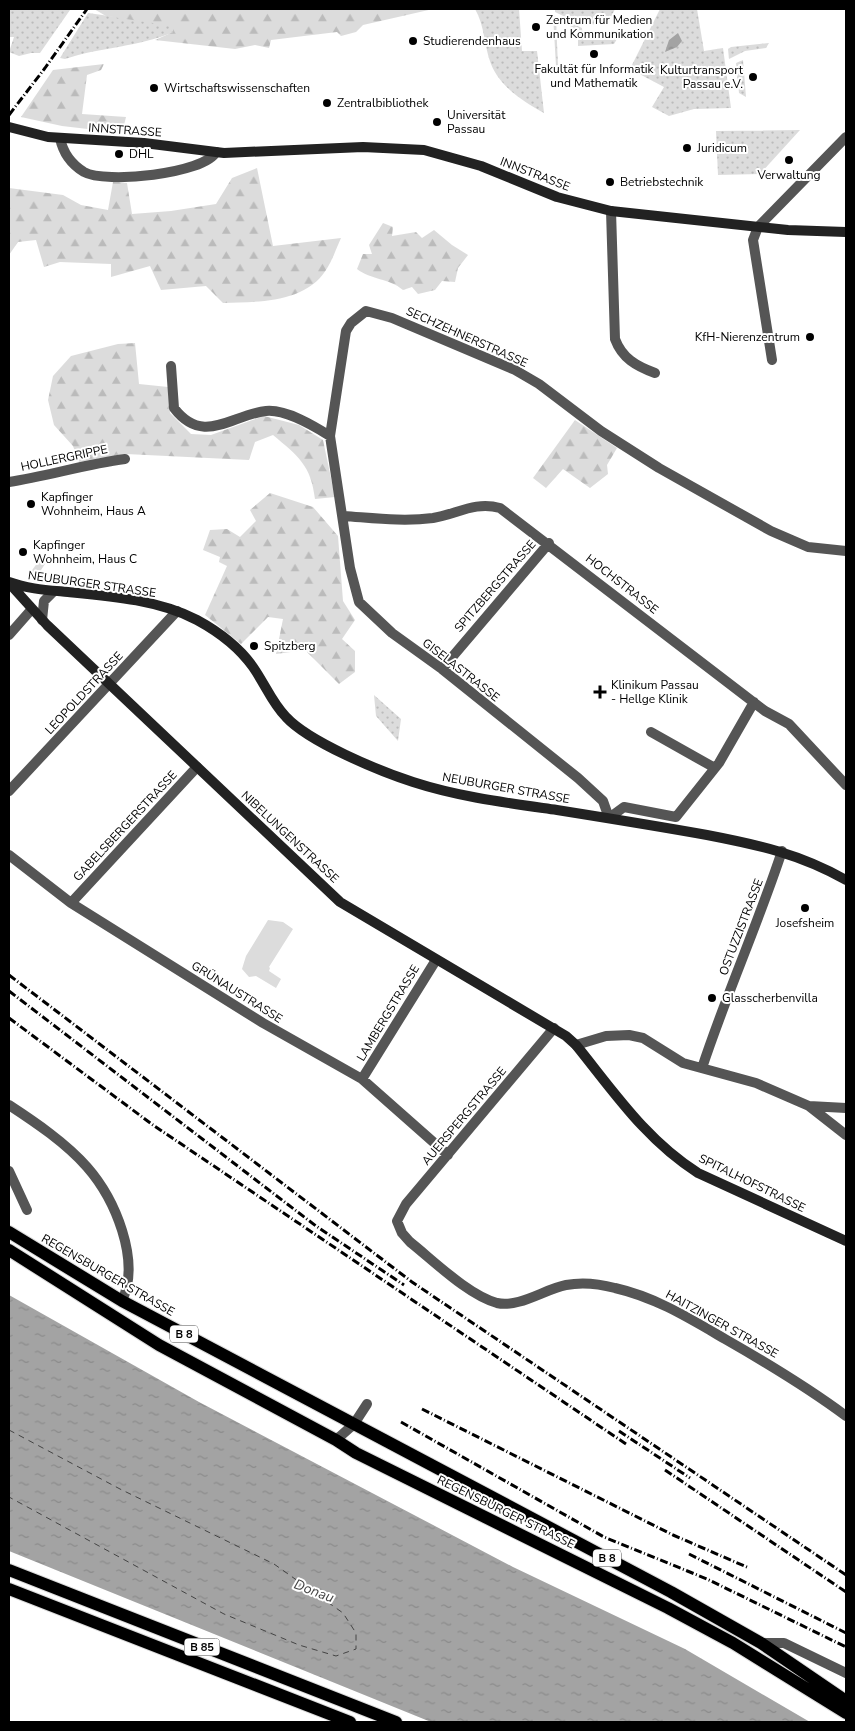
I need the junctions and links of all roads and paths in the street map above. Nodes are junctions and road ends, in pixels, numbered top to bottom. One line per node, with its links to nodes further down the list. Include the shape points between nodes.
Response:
1 (9, 127): 3 (street, INNSTRASSE)
2 (846, 137): 6 (street)
3 (60, 138): 4 (street, INNSTRASSE); 4 (street, via 62,148 74,164 85,173 103,176 167,172 197,165)
4 (216, 152): 5 (street, INNSTRASSE, via 363,147 424,150 481,166 557,197)
5 (610, 211): 6 (street, INNSTRASSE); 10 (street, via 615,339 628,359)
6 (758, 227): 7 (street, INNSTRASSE); 8 (street, via 754,240)
7 (846, 232)
8 (772, 360)
9 (171, 366): 11 (street, via 174,408 193,424 210,428 267,411 302,419)
10 (655, 374)
11 (330, 436): 14 (street, SECHZEHNERSTRASSE); 16 (street, SECHZEHNERSTRASSE, via 346,331 366,311 392,318 515,370 651,463 771,531 808,547)
12 (125, 459): 13 (street, HOLLERGRIPPE)
13 (9, 482)
14 (344, 516): 15 (street, HOCHSTRASSE, via 399,520 434,517 488,505 500,508); 23 (street, GISELASTRASSE, via 350,568 360,602 392,632)
15 (548, 543): 23 (street, SPITZBERGSTRASSE); 25 (street, HOCHSTRASSE)
16 (846, 551)
17 (9, 583): 18 (street, NEUBURGER STRASSE); 19 (street, NIBELUNGENSTRASSE)
18 (54, 591): 20 (street, NEUBURGER STRASSE, via 129,600); 21 (street, via 44,601)
19 (31, 610): 21 (street, NIBELUNGENSTRASSE); 22 (street)
20 (177, 611): 24 (street, LEOPOLDSTRASSE); 31 (street, NEUBURGER STRASSE, via 216,631 237,648 288,720 355,759 414,782 464,796)
21 (42, 620): 24 (street, NIBELUNGENSTRASSE)
22 (9, 635)
23 (442, 669): 31 (street, GISELASTRASSE, via 578,778 603,801)
24 (109, 684): 27 (street, NIBELUNGENSTRASSE); 30 (street, LEOPOLDSTRASSE)
25 (754, 702): 28 (street); 29 (street, HOCHSTRASSE, via 789,724)
26 (651, 732): 28 (street)
27 (197, 767): 35 (street, GABELSBERGERSTRASSE); 36 (street, NIBELUNGENSTRASSE, via 340,902)
28 (715, 768): 31 (street, via 676,816 624,807)
29 (846, 785)
30 (9, 791)
31 (609, 818): 32 (street, NEUBURGER STRASSE)
32 (782, 851): 34 (street, NEUBURGER STRASSE); 39 (street, OSTUZZISTRASSE)
33 (9, 855): 35 (street, GRÜNAUSTRASSE)
34 (846, 880)
35 (71, 903): 40 (street, GRÜNAUSTRASSE, via 263,1023)
36 (436, 960): 37 (street, NIBELUNGENSTRASSE); 40 (street, LAMBERGSTRASSE)
37 (554, 1028): 38 (street, SPITALHOFSTRASSE); 45 (street, AUERSPERGSTRASSE)
38 (576, 1045): 39 (street, via 606,1036 630,1035 643,1038 683,1063); 50 (street, SPITALHOFSTRASSE, via 640,1126 674,1157 698,1172)
39 (702, 1068): 42 (street, via 756,1083)
40 (362, 1079): 45 (street, GRÜNAUSTRASSE)
41 (9, 1105): 52 (street, via 86,1165 103,1191 126,1247 128,1280)
42 (809, 1106): 43 (street); 44 (street)
43 (846, 1108)
44 (846, 1135)
45 (448, 1155): 48 (street, AUERSPERGSTRASSE, via 406,1204)
46 (9, 1171): 47 (street)
47 (27, 1210)
48 (398, 1221): 55 (street, HAITZINGER STRASSE, via 410,1242 487,1300 516,1302 565,1285 580,1284 613,1287 645,1296 801,1383)
49 (9, 1232): 52 (main road, REGENSBURGER STRASSE / B 8)
50 (846, 1241)
51 (9, 1250): 53 (main road, REGENSBURGER STRASSE / B 8)
52 (122, 1301): 53 (main road); 56 (main road, REGENSBURGER STRASSE / B 8)
53 (115, 1316): 57 (main road, REGENSBURGER STRASSE / B 8, via 159,1345)
54 (367, 1404): 56 (street)
55 (846, 1416)
56 (354, 1424): 57 (street); 61 (main road, REGENSBURGER STRASSE / B 8)
57 (336, 1440): 60 (main road, REGENSBURGER STRASSE / B 8)
58 (9, 1570): 66 (main road, B 85)
59 (9, 1589): 65 (main road, B 85)
60 (733, 1643): 61 (main road, B 8); 64 (main road, REGENSBURGER STRASSE / B 8)
61 (761, 1643): 62 (street, via 784,1643); 63 (main road, REGENSBURGER STRASSE / B 8)
62 (846, 1673)
63 (846, 1701)
64 (846, 1713)
65 (350, 1722)
66 (396, 1722)

